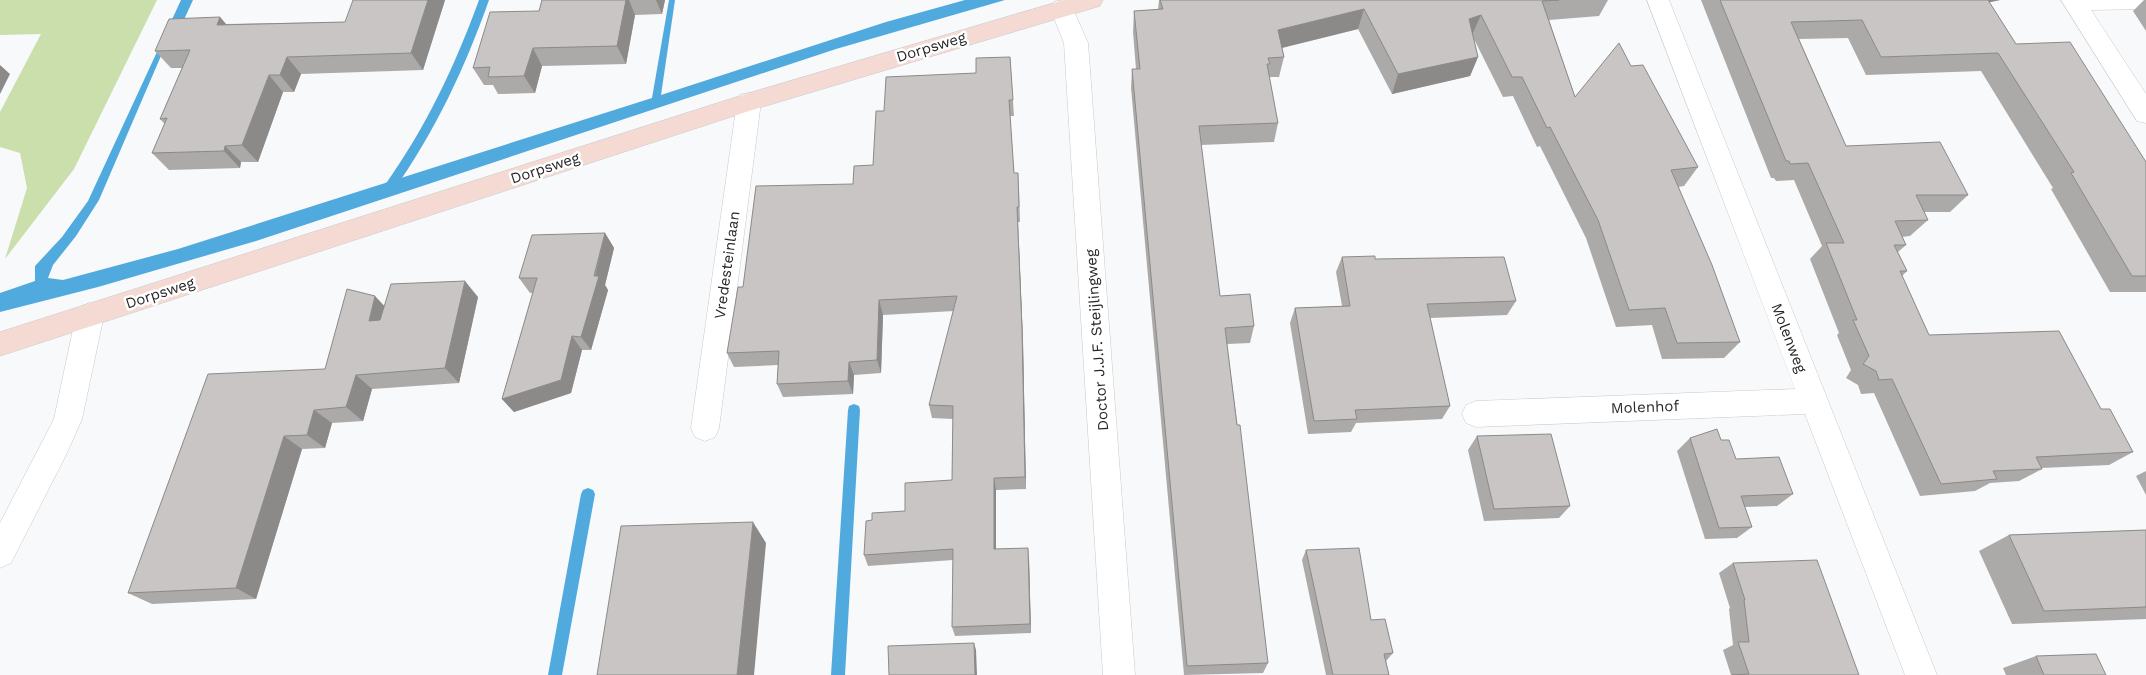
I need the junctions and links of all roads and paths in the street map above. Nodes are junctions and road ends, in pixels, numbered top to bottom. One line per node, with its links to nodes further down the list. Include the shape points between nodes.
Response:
1 (1092, 0): 5 (street, Dorpsweg)
2 (1658, 0): 10 (street, Molenweg)
3 (2146, 0): 4 (street)
4 (2072, 1): 7 (street)
5 (1062, 8): 6 (street, Dorpsweg); 14 (street, Doctor J.J.F. Steijlingweg, via 1076,43)
6 (749, 102): 8 (street, Dorpsweg); 12 (street, Vredesteinlaan)
7 (2146, 114)
8 (90, 315): 9 (street, Dorpsweg); 13 (street, via 68,419)
9 (0, 344)
10 (1814, 401): 11 (street, Molenhof); 15 (street, Molenweg)
11 (1476, 414)
12 (705, 428)
13 (0, 553)
14 (1119, 675)
15 (1921, 675)

